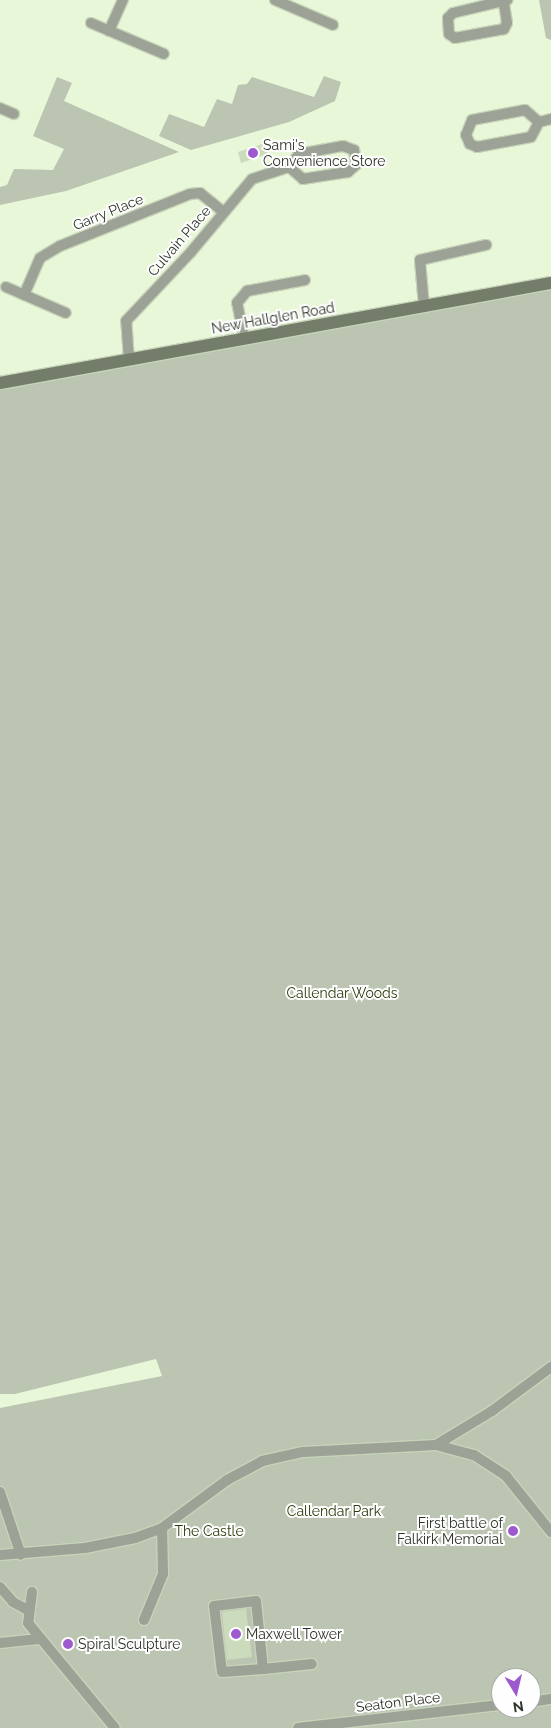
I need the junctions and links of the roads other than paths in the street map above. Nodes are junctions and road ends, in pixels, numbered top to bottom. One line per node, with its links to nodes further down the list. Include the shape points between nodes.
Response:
1 (123, 0): 6 (street)
2 (275, 0): 5 (street)
3 (505, 2): 3 (street, via 507,23 504,29 455,38 449,34 448,18 453,13)
4 (91, 23): 6 (street)
5 (333, 25)
6 (109, 31): 7 (street)
7 (164, 54)
8 (0, 108): 9 (street)
9 (14, 114)
10 (551, 119): 11 (street)
11 (539, 122): 11 (street, via 525,110 472,120 466,135 477,147 531,137)
12 (289, 167): 12 (street, Culvain Place, via 303,179 348,172 356,165 354,150 343,146 299,154); 13 (street, Culvain Place, via 258,174)
13 (222, 211): 18 (street, Garry Place, via 200,193 190,194 60,246 40,258); 22 (street, Culvain Place, via 191,252 126,321)
14 (486, 245): 19 (street, via 420,260)
15 (305, 280): 21 (street, via 247,291 237,303)
16 (551, 282): 19 (street, New Hallglen Road)
17 (6, 287): 18 (street)
18 (24, 295): 20 (street)
19 (424, 306): 21 (street, New Hallglen Road)
20 (66, 313)
21 (244, 338): 22 (street, New Hallglen Road)
22 (129, 360): 23 (street, New Hallglen Road)
23 (0, 383)
24 (551, 1367): 25 (street, via 492,1411)
25 (436, 1445): 27 (street, via 303,1452 262,1461 227,1480); 28 (street, via 474,1456 506,1476)
26 (0, 1492): 30 (street)
27 (162, 1528): 30 (street, via 85,1548); 34 (street, via 163,1574)
28 (551, 1532)
29 (0, 1555): 30 (street)
30 (21, 1555)
31 (0, 1587): 33 (street, via 13,1602)
32 (32, 1592): 33 (street)
33 (29, 1610): 35 (street, via 28,1623)
34 (144, 1620)
35 (39, 1639): 36 (street); 40 (street)
36 (0, 1643)
37 (312, 1664): 38 (street)
38 (263, 1669): 38 (street, via 256,1601 214,1606 222,1672)
39 (491, 1706): 41 (street, Seaton Place)
40 (116, 1728)
41 (298, 1728)

